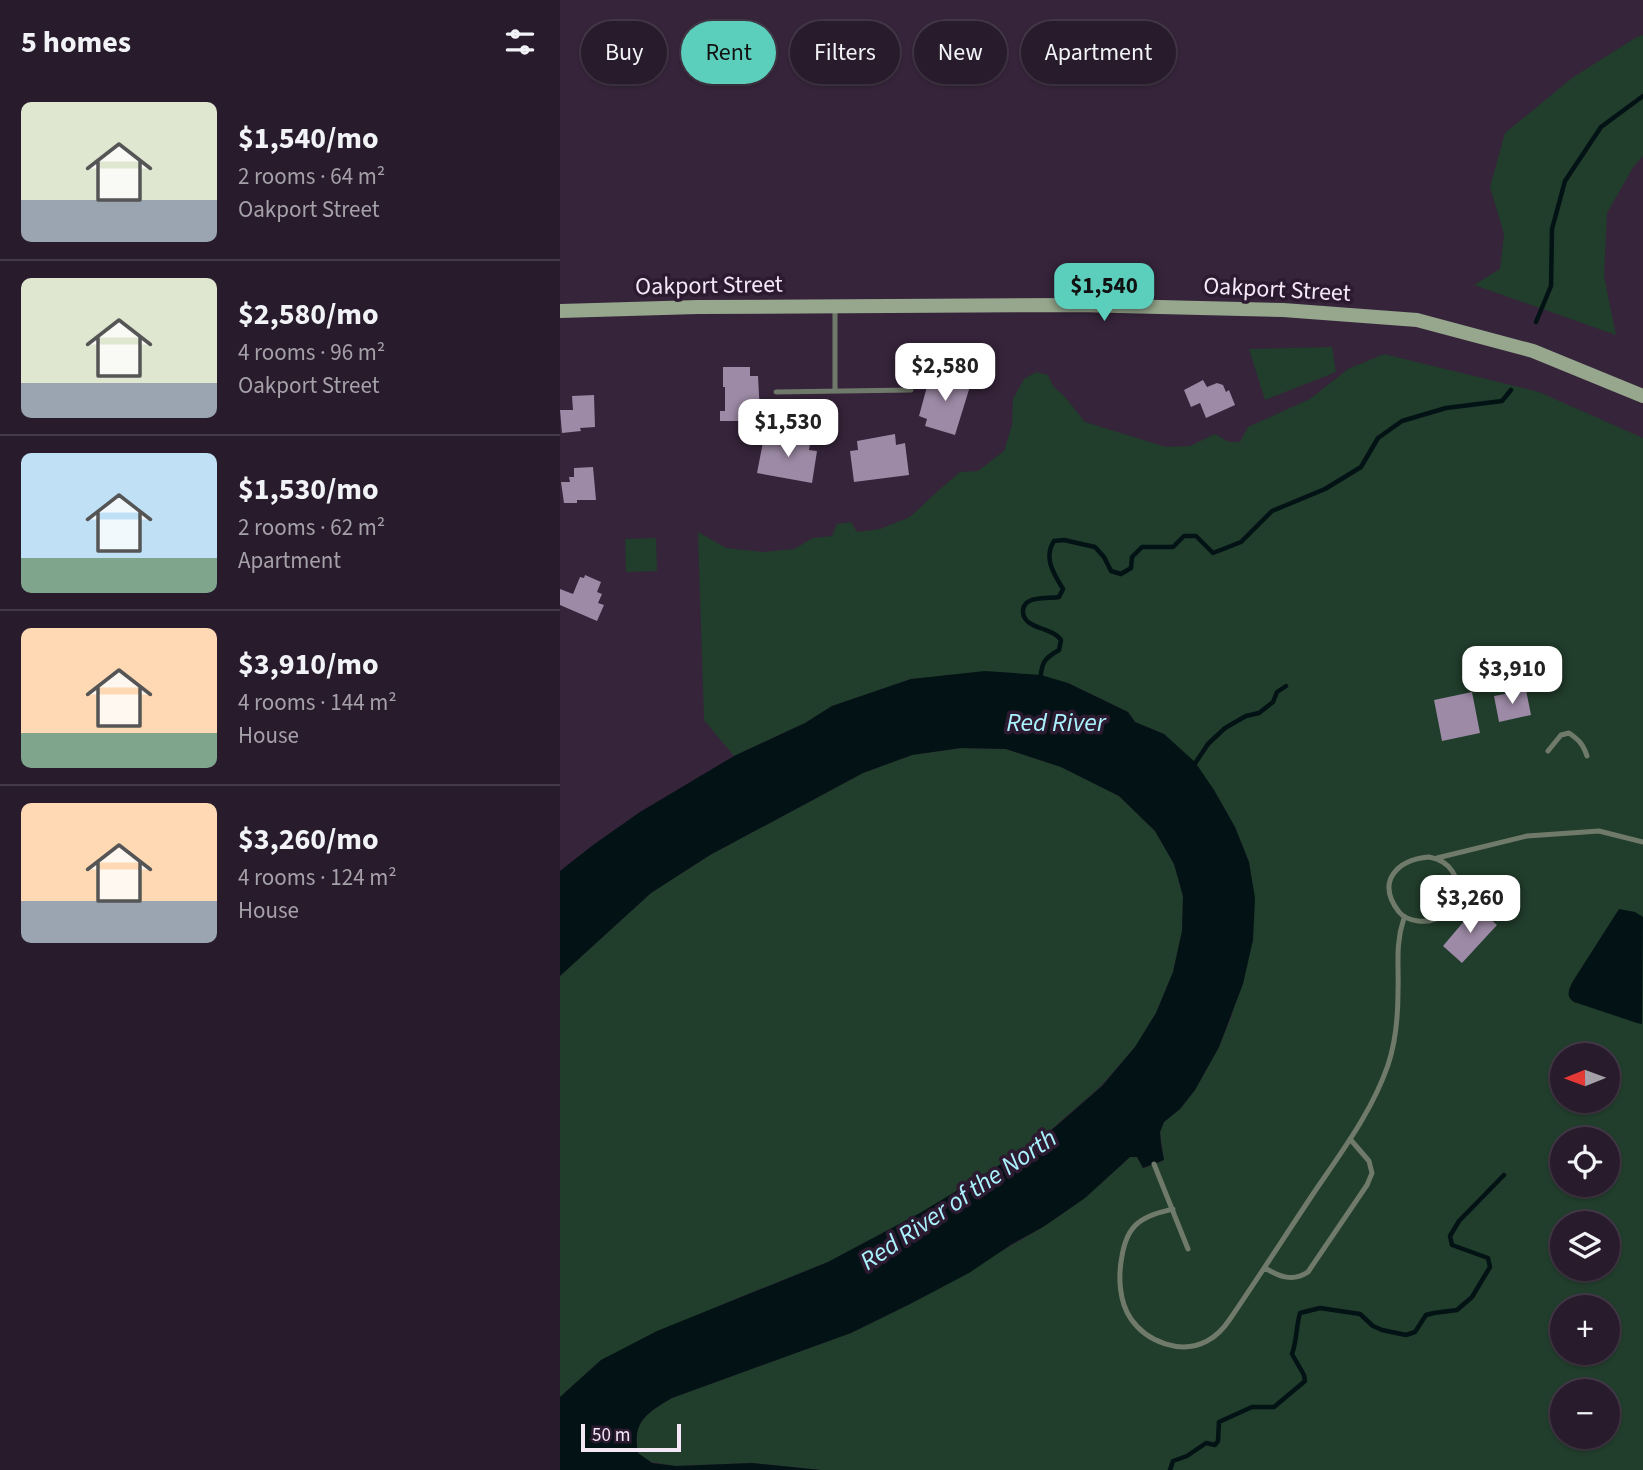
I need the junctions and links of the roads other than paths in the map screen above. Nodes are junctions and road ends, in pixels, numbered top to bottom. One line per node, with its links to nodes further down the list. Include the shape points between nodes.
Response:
1 (835, 306): 2 (street, Oakport Street); 4 (lane); 6 (street, Oakport Street, via 1269,309 1417,320 1533,351)
2 (560, 311)
3 (911, 390): 4 (lane)
4 (835, 391): 5 (lane)
5 (776, 392)
6 (1643, 396)
7 (1548, 751): 8 (lane, via 1561,735 1569,733 1583,745)
8 (1587, 756)
9 (1643, 842): 10 (lane, via 1599,831 1527,836)
10 (1437, 858): 11 (lane, via 1408,861 1393,873 1390,893); 11 (lane, via 1447,863 1457,882 1454,903 1429,921)
11 (1404, 918): 12 (lane, via 1397,949 1393,1047 1379,1087)
12 (1350, 1139): 16 (lane); 16 (lane, via 1369,1161 1372,1173 1367,1185 1308,1272 1289,1278)
13 (1154, 1164): 14 (lane)
14 (1173, 1209): 15 (lane); 16 (lane, via 1137,1224 1122,1255 1124,1306 1151,1338 1185,1347 1209,1341 1222,1331)
15 (1188, 1250)
16 (1265, 1268)

